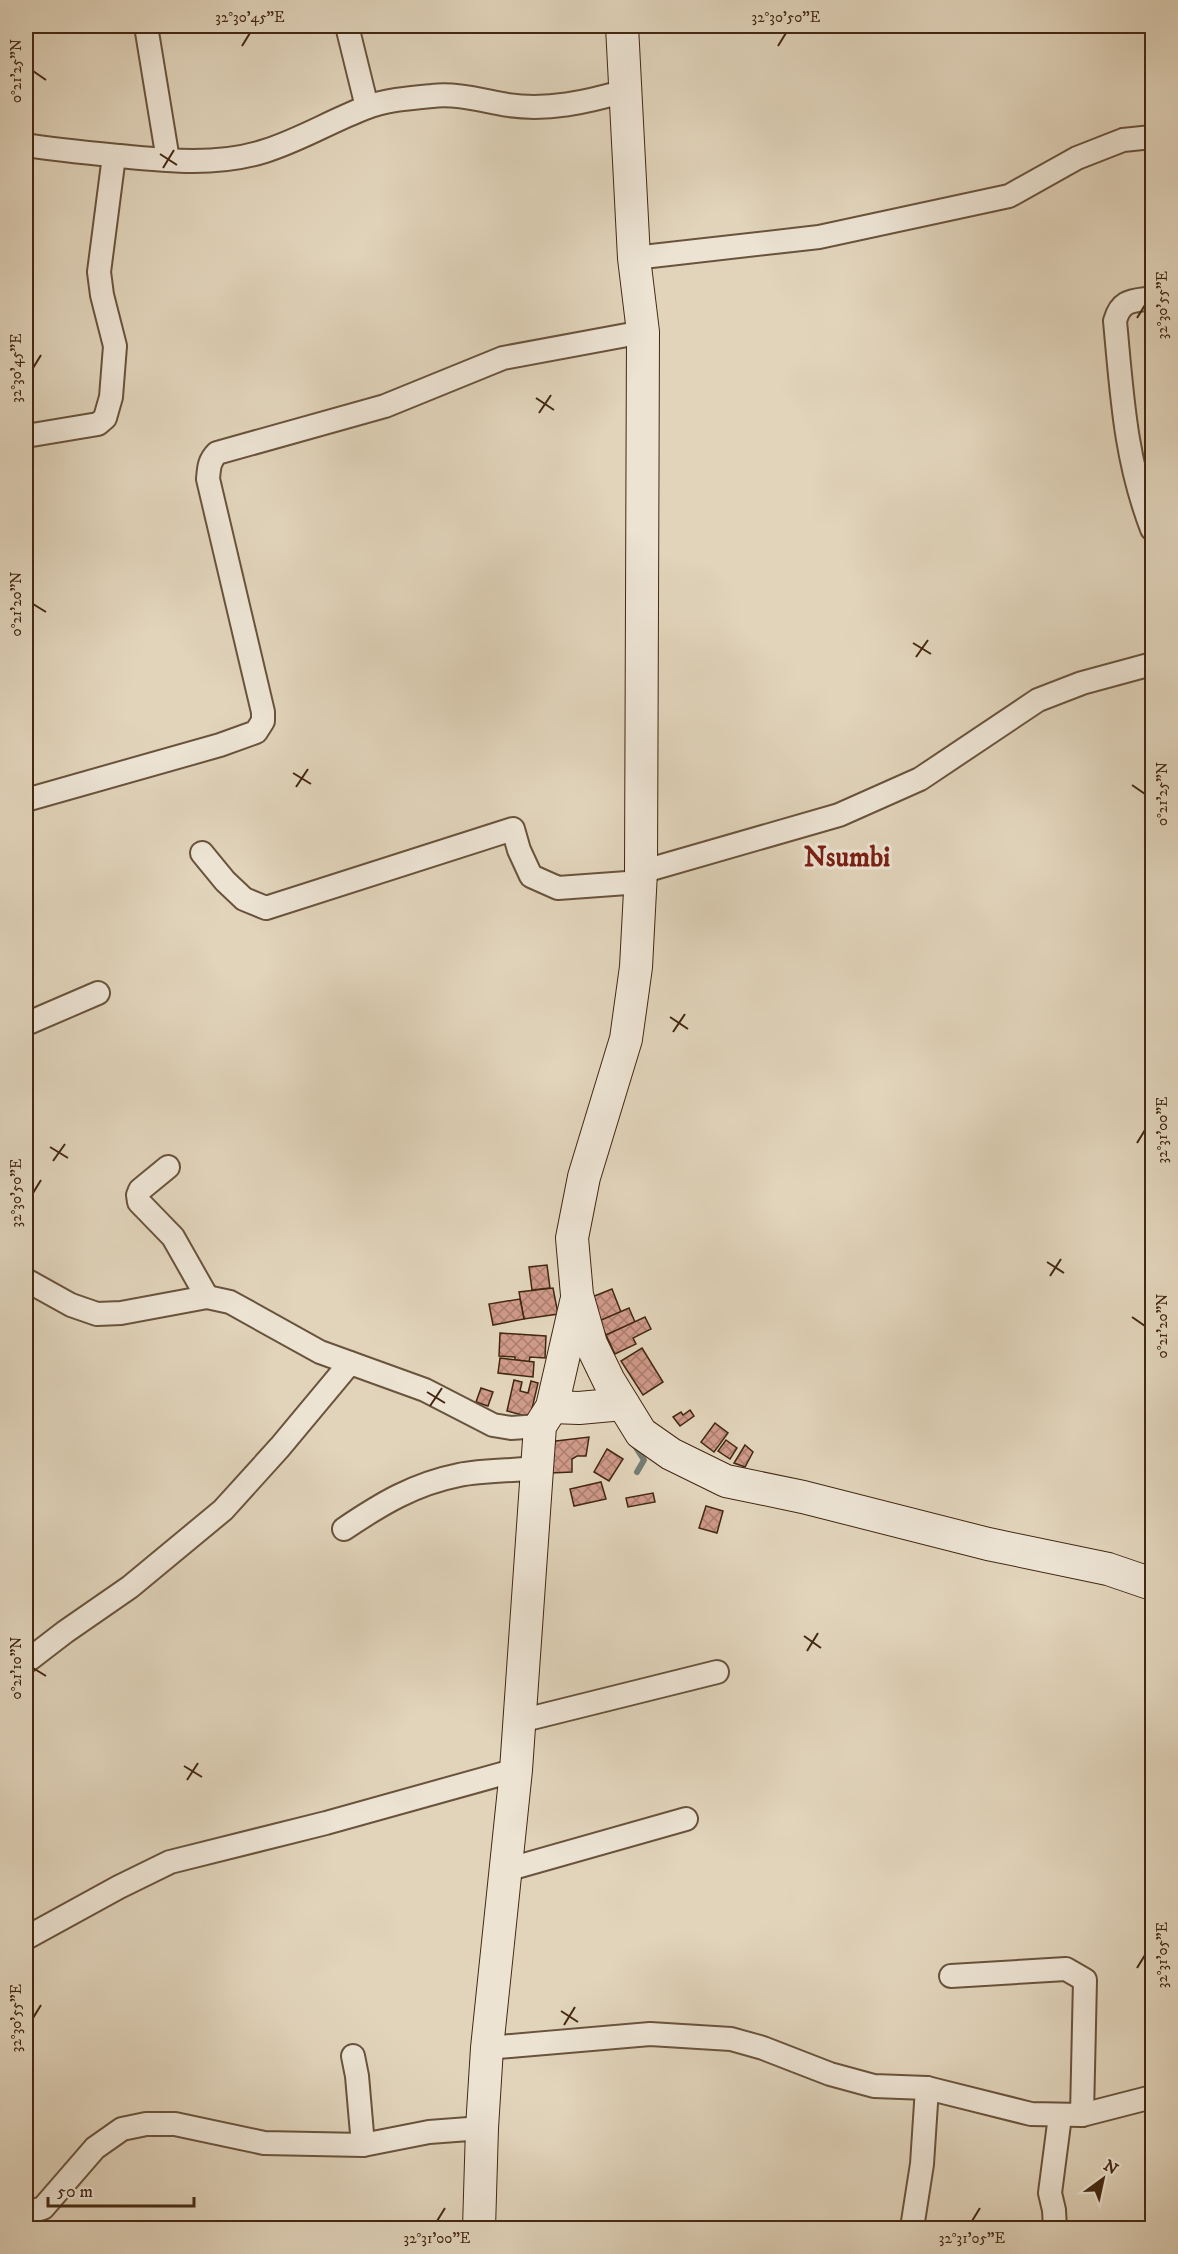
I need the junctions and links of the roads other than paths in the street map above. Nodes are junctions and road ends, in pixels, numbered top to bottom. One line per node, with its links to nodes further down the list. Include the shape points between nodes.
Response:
1 (146, 26): 9 (street)
2 (347, 26): 5 (street)
3 (622, 26): 4 (street)
4 (625, 91): 5 (street, via 545,107 435,95); 10 (street)
5 (367, 107): 9 (street, via 264,151 228,160)
6 (1152, 137): 10 (street, via 1123,140 1077,158 1009,196 819,237)
7 (26, 145): 8 (street)
8 (114, 156): 9 (street); 13 (street, via 99,272 115,346 107,412 98,424)
9 (168, 160)
10 (634, 258): 12 (street)
11 (1152, 298): 14 (street, via 1125,303 1115,321 1125,427 1139,495)
12 (643, 332): 16 (street, via 503,358 385,406 217,453 209,466 208,480 262,712 261,727 220,745); 18 (street)
13 (26, 436)
14 (1152, 529)
15 (1152, 664): 18 (street, via 1082,682 1038,700 920,779 839,814)
16 (26, 800)
17 (202, 853): 18 (street, via 244,899 266,908 513,830 531,876 558,888)
18 (641, 877): 23 (street, via 636,967 626,1039 584,1178 572,1238)
19 (98, 993): 20 (street)
20 (26, 1024)
21 (168, 1167): 24 (street, via 140,1190 139,1202 172,1237)
22 (26, 1280): 24 (street, via 71,1305 97,1314)
23 (577, 1295): 26 (street, via 591,1344); 27 (street, via 569,1340)
24 (207, 1297): 25 (street, via 230,1302 320,1352)
25 (350, 1363): 27 (street, via 425,1390 492,1425 511,1428); 31 (street, via 223,1510 130,1587)
26 (623, 1404): 27 (street, via 579,1408); 30 (street, via 641,1433 671,1454 726,1481 1108,1569)
27 (546, 1417): 28 (street)
28 (537, 1468): 29 (street, via 460,1475 419,1486 384,1502); 33 (street)
29 (344, 1529)
30 (1152, 1584)
31 (26, 1662)
32 (717, 1672): 33 (street)
33 (520, 1721): 34 (street)
34 (516, 1770): 36 (street); 37 (street, via 170,1862)
35 (686, 1819): 36 (street)
36 (506, 1870): 39 (street)
37 (26, 1938)
38 (951, 1976): 43 (street, via 1066,1969 1085,1980)
39 (488, 2048): 41 (street, via 650,2034 730,2039 874,2086); 45 (street)
40 (353, 2056): 46 (street)
41 (927, 2088): 44 (street, via 1031,2114); 49 (street, via 922,2164)
42 (1152, 2097): 43 (street)
43 (1082, 2115): 44 (street)
44 (1060, 2116): 50 (street, via 1050,2193)
45 (482, 2128): 46 (street, via 429,2132); 48 (street)
46 (363, 2145): 47 (street, via 264,2143 176,2124 146,2124 122,2129 95,2148 43,2208)
47 (26, 2213)
48 (479, 2229)
49 (912, 2229)
50 (1054, 2229)

